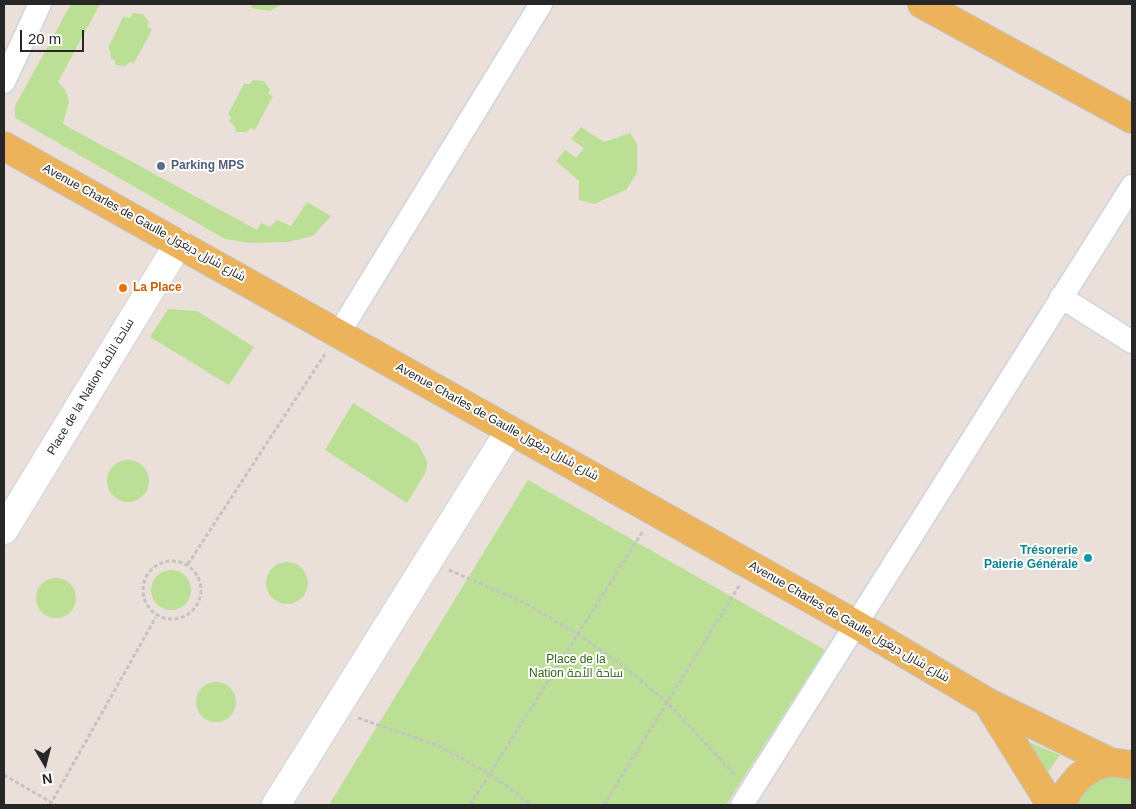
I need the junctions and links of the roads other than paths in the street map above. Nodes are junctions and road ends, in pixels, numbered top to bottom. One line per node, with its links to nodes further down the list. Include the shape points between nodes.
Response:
1 (40, 4): 4 (street)
2 (541, 4): 10 (street)
3 (922, 4): 5 (main road)
4 (4, 82)
5 (1132, 119)
6 (4, 146): 8 (main road, Avenue Charles de Gaulle شارع شارل ديغول)
7 (1132, 186): 9 (street)
8 (179, 243): 10 (main road, Avenue Charles de Gaulle شارع شارل ديغول); 13 (main road, Place de la Nation ساحة الأمة)
9 (1061, 297): 11 (street); 14 (street)
10 (339, 333): 12 (main road, Avenue Charles de Gaulle شارع شارل ديغول)
11 (1132, 342)
12 (510, 430): 14 (main road, Avenue Charles de Gaulle شارع شارل ديغول); 18 (main road)
13 (4, 530)
14 (857, 625): 15 (main road, Avenue Charles de Gaulle شارع شارل ديغول); 17 (street)
15 (987, 702): 16 (main road, Avenue Charles de Gaulle شارع شارل ديغول); 19 (main road, Avenue Charles de Gaulle شارع شارل ديغول)
16 (1125, 762): 20 (main road, via 1094,767 1080,776)
17 (747, 798)
18 (276, 805)
19 (1051, 805)
20 (1062, 805)

